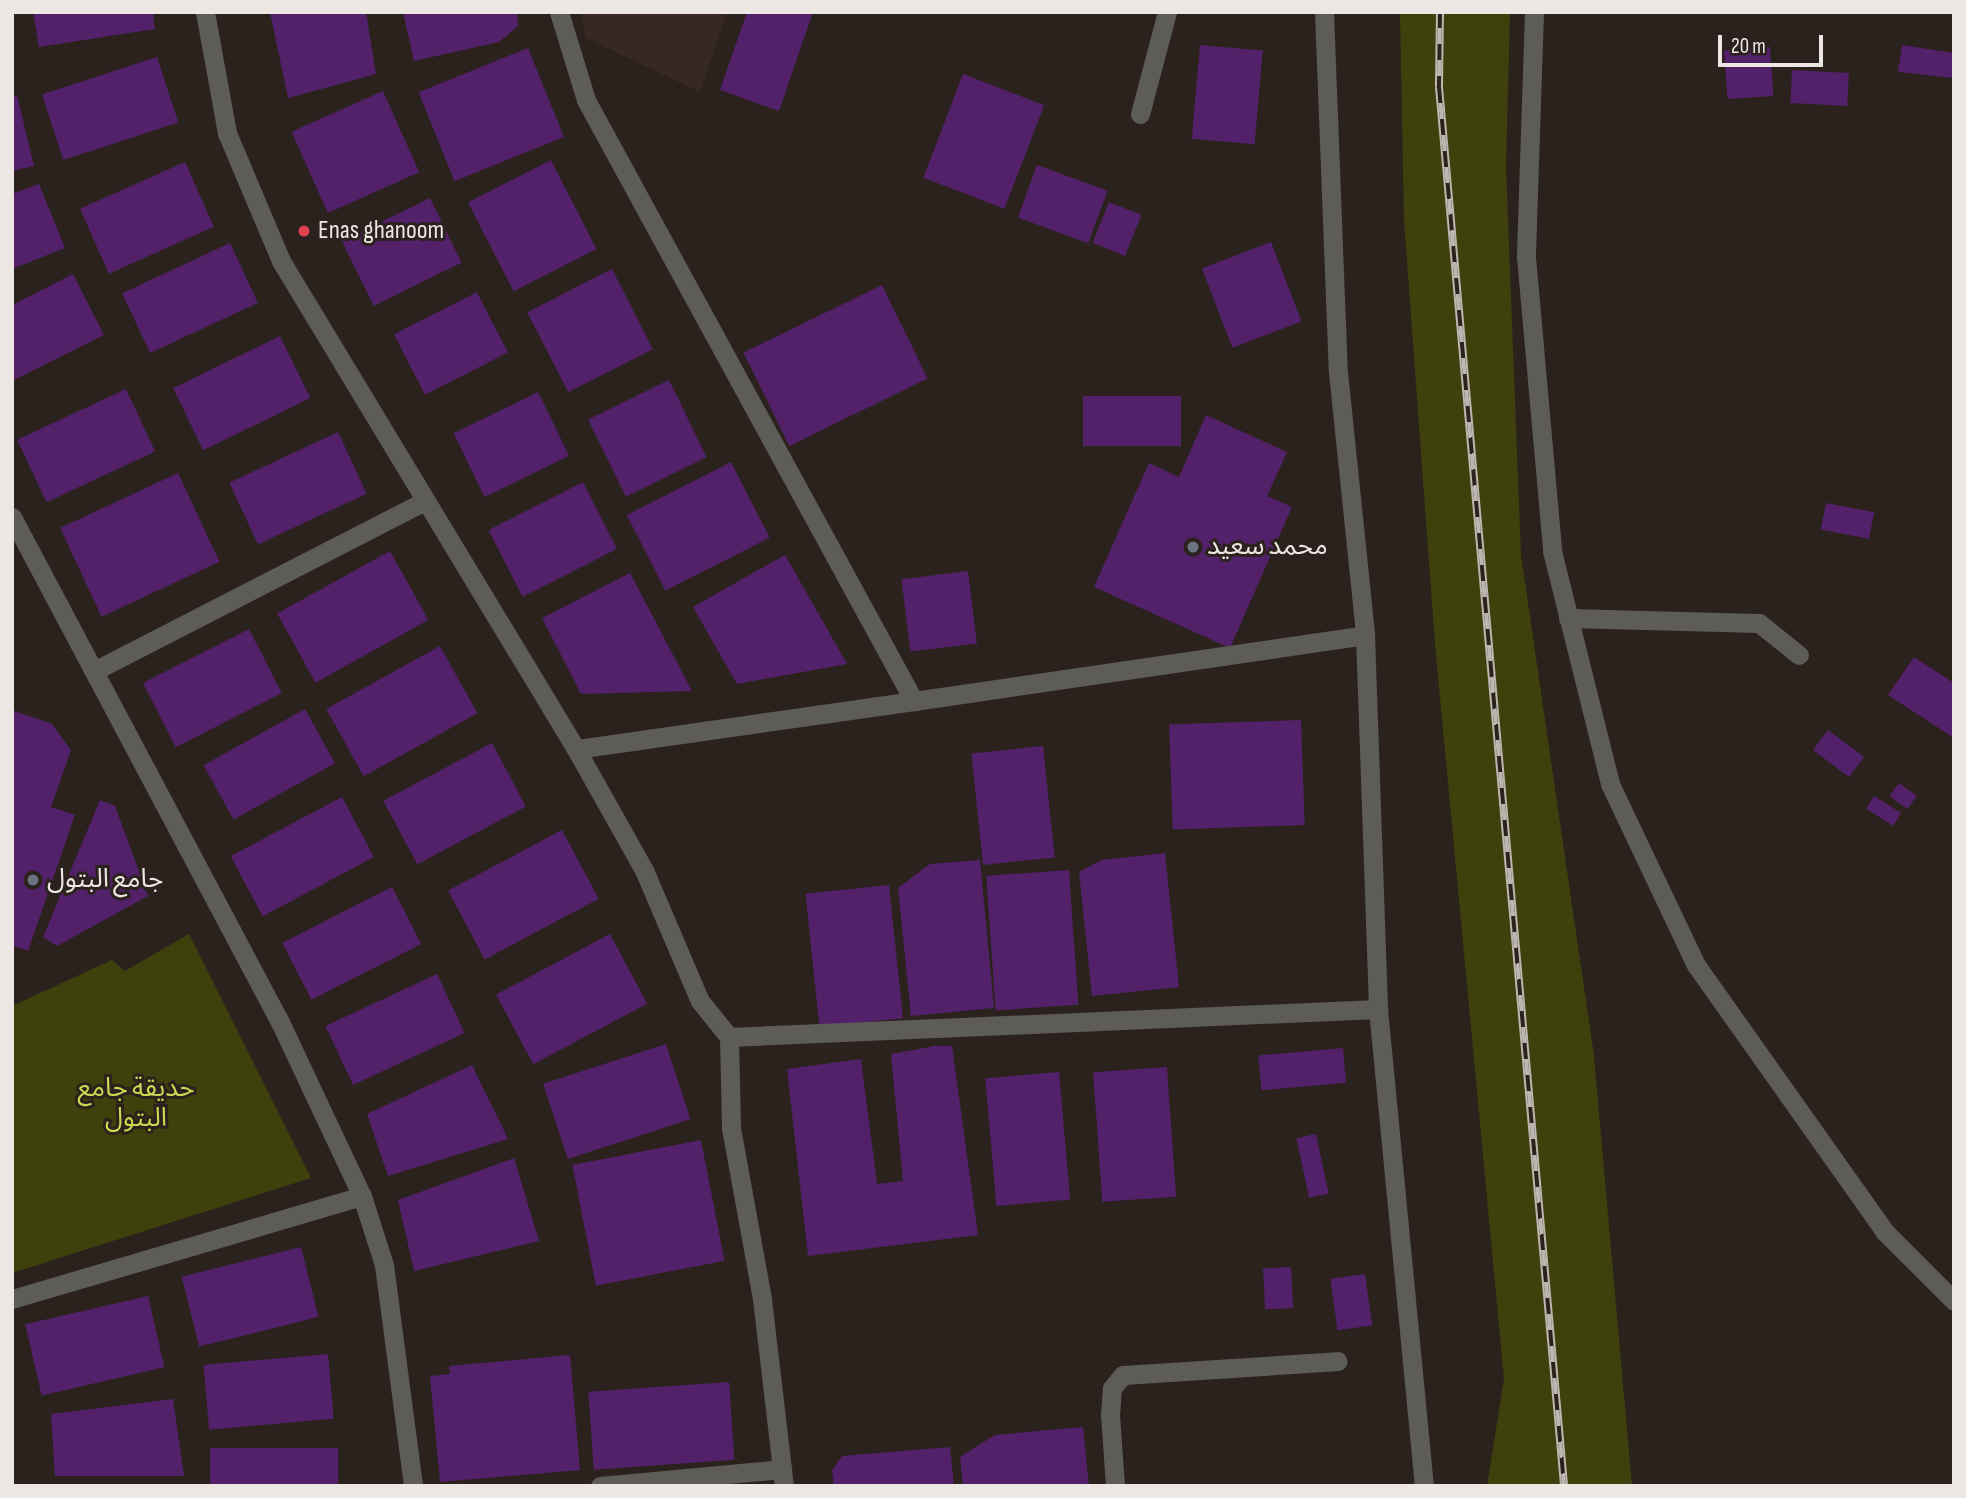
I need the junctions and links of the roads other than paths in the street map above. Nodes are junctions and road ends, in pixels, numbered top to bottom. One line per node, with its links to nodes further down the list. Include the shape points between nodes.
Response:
1 (205, 12): 7 (street, via 227,133 281,261)
2 (559, 12): 13 (street, via 586,100)
3 (1167, 12): 6 (street)
4 (1324, 12): 10 (street, via 1338,372)
5 (1534, 12): 9 (street, via 1526,257 1552,551)
6 (1140, 114)
7 (425, 501): 12 (street); 14 (street)
8 (12, 517): 12 (street)
9 (1568, 618): 11 (street, via 1759,623); 19 (street, via 1610,784 1696,965 1884,1231)
10 (1365, 635): 13 (street); 15 (street)
11 (1799, 655)
12 (96, 670): 17 (street, via 280,1022)
13 (914, 701): 14 (street)
14 (576, 748): 16 (street, via 644,870 700,1001)
15 (1378, 1009): 16 (street); 25 (street)
16 (729, 1037): 21 (street, via 731,1128 762,1299)
17 (362, 1196): 18 (street); 22 (street, via 384,1265)
18 (12, 1300)
19 (1954, 1301)
20 (1338, 1361): 24 (street, via 1123,1375 1112,1388 1110,1415)
21 (783, 1478): 23 (street)
22 (413, 1486)
23 (600, 1486)
24 (1115, 1486)
25 (1424, 1486)

